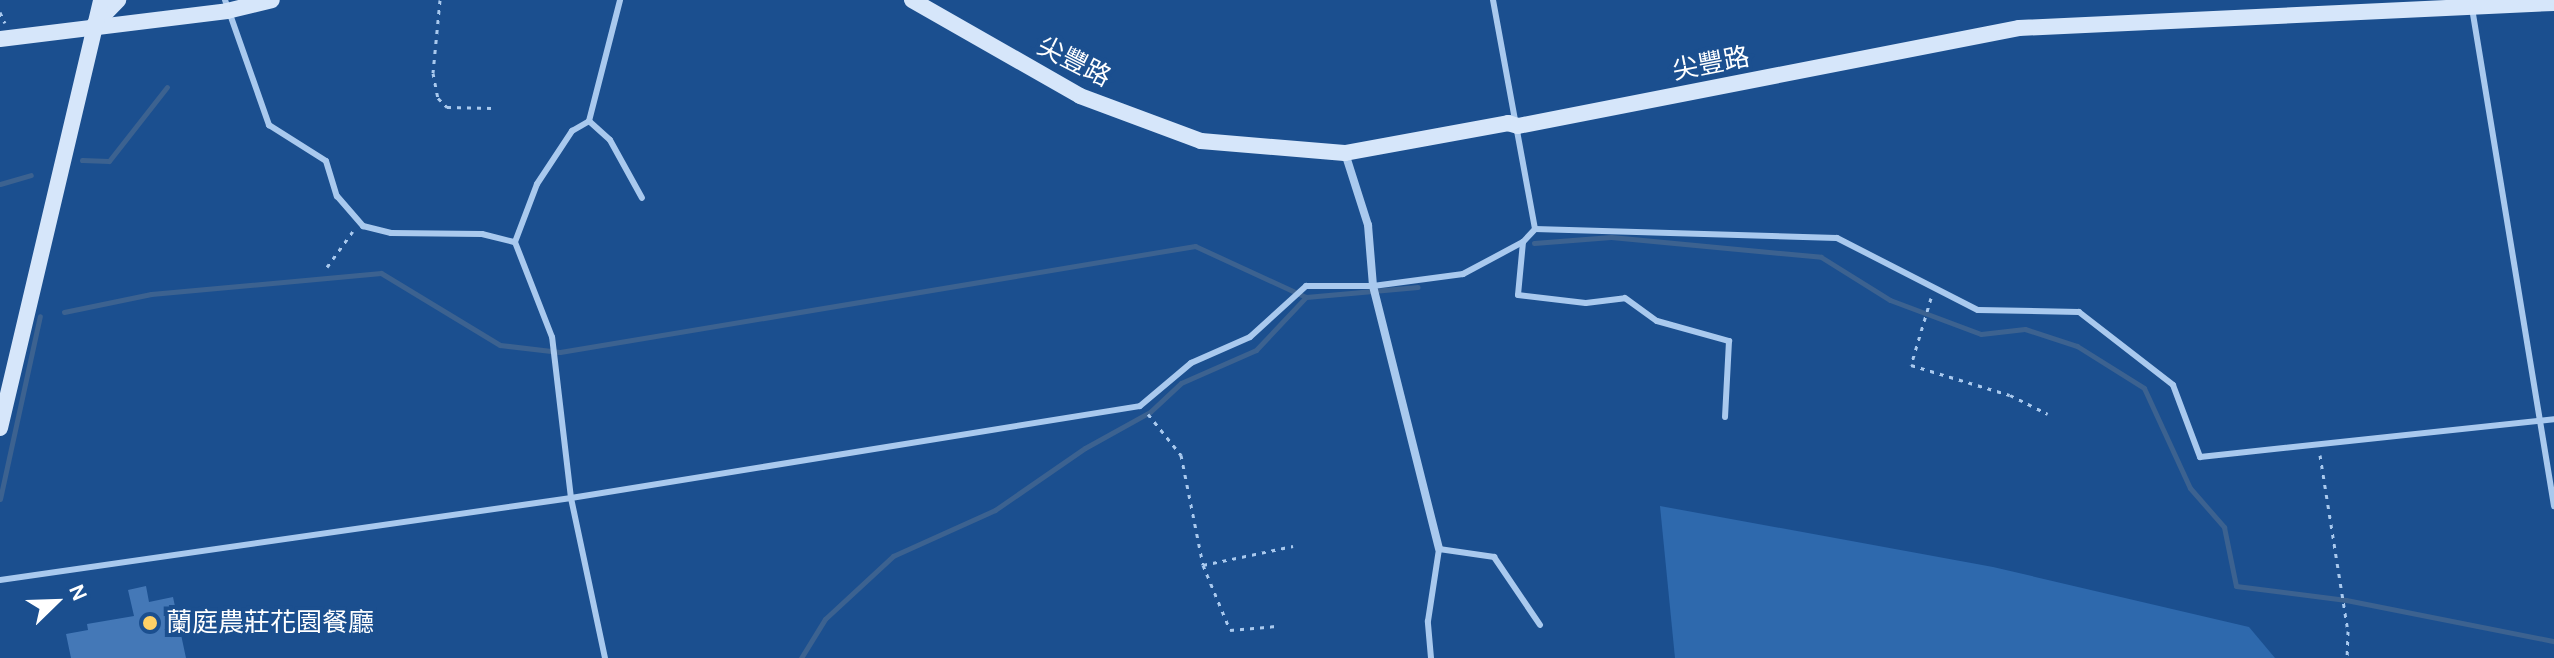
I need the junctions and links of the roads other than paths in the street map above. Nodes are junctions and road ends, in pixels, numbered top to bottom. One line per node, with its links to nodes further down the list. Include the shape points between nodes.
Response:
1 (101, 0): 10 (street)
2 (118, 0): 10 (street)
3 (272, 0): 9 (street)
4 (620, 0): 12 (lane)
5 (912, 0): 14 (street, 尖豐路, via 1080,96 1201,141)
6 (1493, 0): 13 (lane)
7 (2554, 3): 8 (street, 尖豐路)
8 (2472, 4): 13 (street, 尖豐路, via 2019,28); 22 (lane)
9 (226, 5): 10 (street); 17 (lane, via 269,125 326,161 337,196 359,223 391,233 482,234)
10 (90, 29): 11 (street); 23 (street)
11 (0, 39)
12 (589, 121): 15 (lane, via 610,140); 17 (lane, via 572,131 537,184)
13 (1518, 126): 14 (street, 尖豐路, via 1508,123); 16 (lane)
14 (1345, 153): 19 (street, via 1368,225)
15 (642, 198)
16 (1535, 229): 18 (lane); 22 (lane, via 1837,238 1978,310 2079,312 2173,385 2200,457)
17 (515, 242): 24 (lane, via 552,337)
18 (1523, 242): 19 (lane, via 1463,274); 20 (lane, via 1518,295 1586,303 1625,298 1657,321 1729,341)
19 (1374, 287): 24 (lane, via 1306,286 1250,337 1191,363 1140,406); 26 (street)
20 (1725, 417)
21 (2554, 419): 22 (lane)
22 (2537, 421): 25 (lane)
23 (0, 428)
24 (571, 498): 27 (lane); 29 (lane)
25 (2554, 506)
26 (1439, 549): 28 (lane, via 1494,557); 30 (lane, via 1428,621)
27 (0, 580)
28 (1540, 625)
29 (605, 658)
30 (1431, 658)

